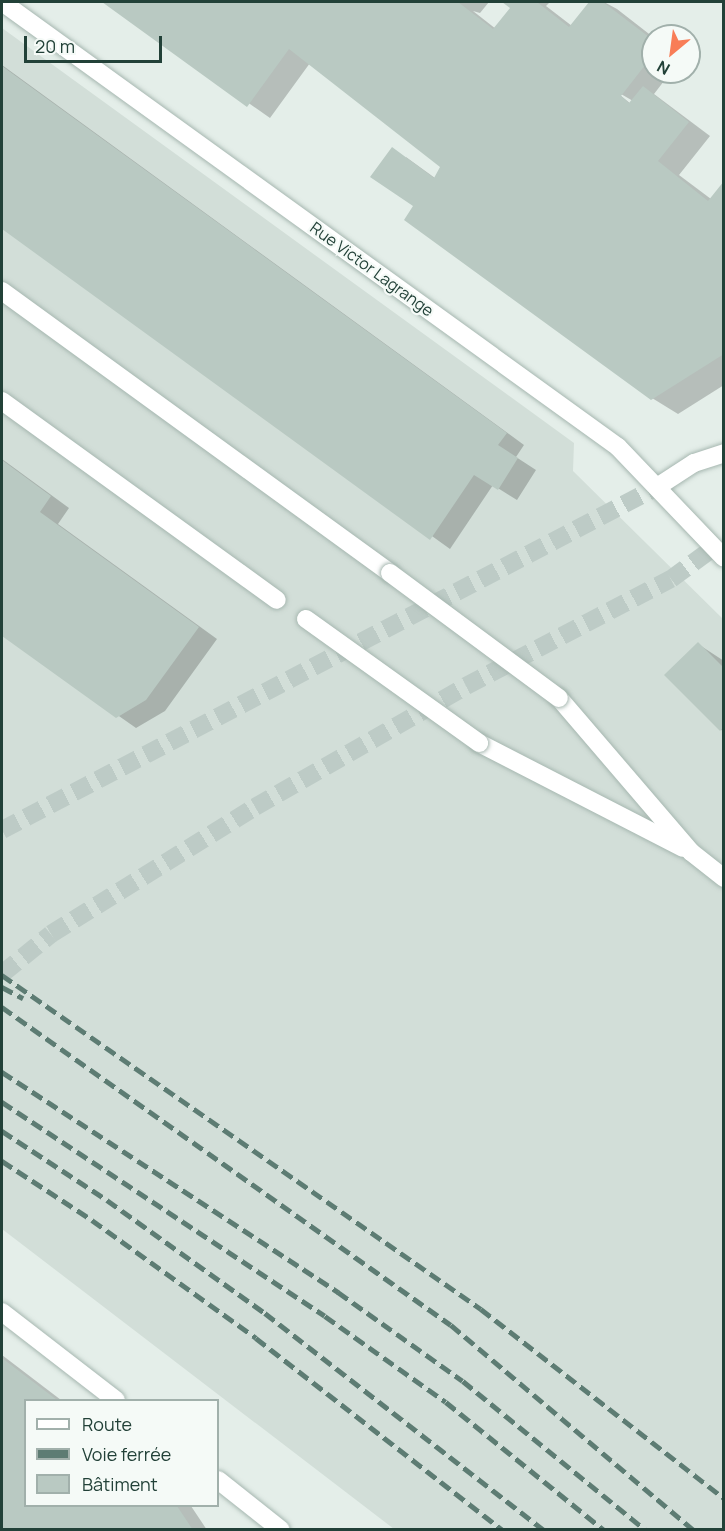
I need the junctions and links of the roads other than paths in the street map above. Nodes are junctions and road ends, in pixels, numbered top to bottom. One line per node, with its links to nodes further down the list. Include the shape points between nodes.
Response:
1 (2, 2): 5 (street, Rue Victor Lagrange, via 611,442)
2 (2, 291): 9 (street, bridge, via 559,698)
3 (2, 401): 7 (street)
4 (723, 453): 5 (street, via 694,463)
5 (657, 487): 6 (street, Rue Victor Lagrange)
6 (720, 548)
7 (277, 600)
8 (306, 620): 9 (street, bridge, via 479,742)
9 (691, 852): 10 (street)
10 (723, 878)
11 (2, 1312): 12 (street)
12 (113, 1399)
13 (219, 1481): 14 (street)
14 (281, 1530)

